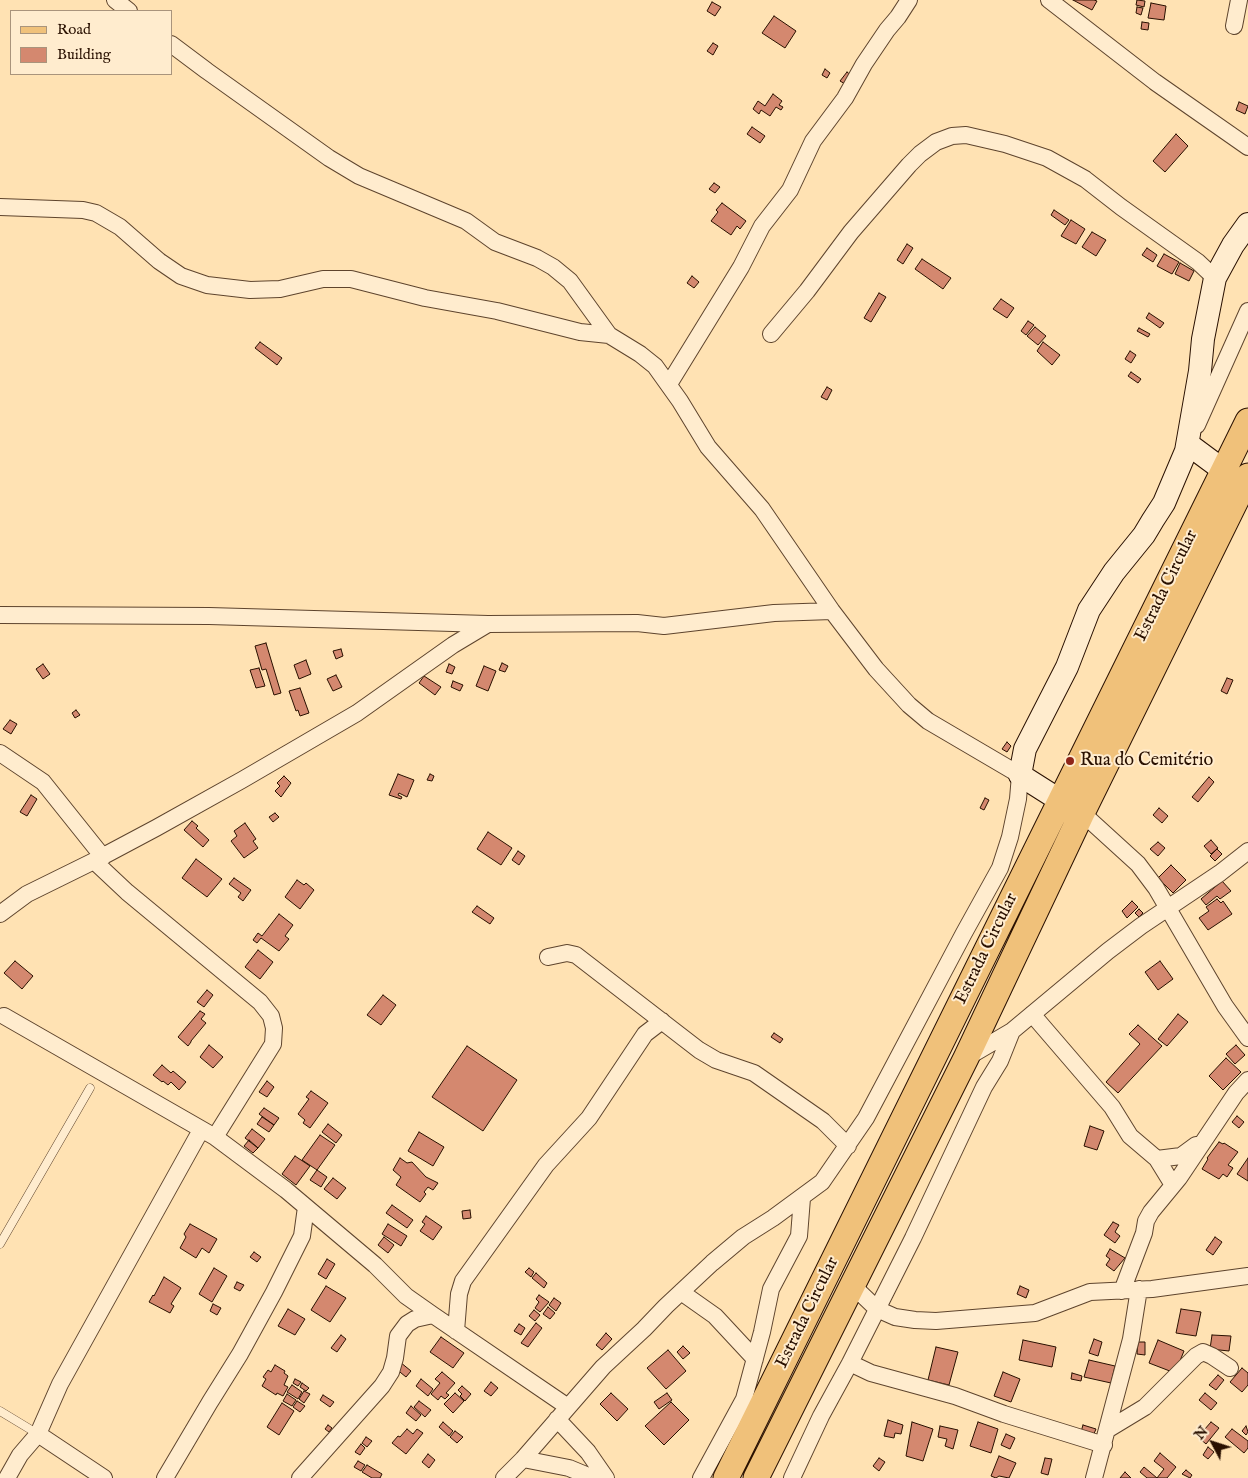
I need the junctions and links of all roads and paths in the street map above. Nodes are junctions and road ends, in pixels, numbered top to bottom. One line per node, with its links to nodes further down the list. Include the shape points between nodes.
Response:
1 (114, 0): 5 (street)
2 (908, 0): 15 (street, via 845,98 813,141 790,190 762,226 741,267)
3 (1050, 0): 8 (street, via 1154,82)
4 (1239, 0): 6 (street)
5 (128, 10)
6 (1234, 26)
7 (172, 45): 14 (street, via 329,158 359,176 466,221 495,242 553,267 570,281)
8 (1248, 147)
9 (0, 207): 14 (street, via 96,213 120,227 180,276 206,285 250,290 280,289 323,279 350,279 580,332)
10 (1248, 224): 11 (street)
11 (1215, 278): 13 (street, via 1085,179 1047,158 1005,144 966,135 952,136 936,142 909,165 851,232); 17 (street)
12 (1248, 311): 17 (street)
13 (771, 334)
14 (609, 335): 15 (street, via 655,366)
15 (669, 384): 20 (street, via 708,447 762,509)
16 (1248, 421): 18 (main road, Estrada Circular)
17 (1188, 444): 18 (street); 24 (street, via 1164,502 1089,610 1067,667 1025,749)
18 (1224, 470): 25 (main road, Estrada Circular)
19 (1248, 476): 26 (main road, Estrada Circular)
20 (832, 611): 22 (street, via 774,613 664,626 637,623); 24 (street, via 876,669 909,705 928,721)
21 (0, 615): 22 (street)
22 (488, 624): 28 (street, via 357,713)
23 (0, 753): 28 (street, via 44,782)
24 (1020, 775): 25 (street); 42 (street, via 1010,837 1000,868)
25 (1061, 801): 74 (main road, Estrada Circular)
26 (1082, 813): 29 (street, via 1138,864); 37 (main road, Estrada Circular)
27 (1248, 851): 29 (street)
28 (98, 859): 30 (street, via 27,894); 40 (street, via 127,892 260,1002 271,1016 273,1044)
29 (1168, 909): 32 (street, via 1108,951); 36 (street, via 1225,1006)
30 (0, 914)
31 (548, 957): 34 (street, via 567,953 576,955)
32 (1032, 1014): 35 (street); 43 (street, via 1112,1107 1130,1136)
33 (1, 1017): 40 (street)
34 (662, 1021): 42 (street, via 716,1060 754,1073 823,1121); 57 (street, via 645,1034 589,1118 546,1165 463,1281)
35 (1012, 1031): 37 (street); 55 (street)
36 (1248, 1038)
37 (966, 1058): 51 (main road, Estrada Circular)
38 (1248, 1080): 41 (street)
39 (90, 1088): 49 (lane)
40 (208, 1133): 46 (street); 63 (street, via 60,1384)
41 (1206, 1138): 43 (street, via 1181,1156); 44 (street)
42 (848, 1146): 45 (street, via 822,1182)
43 (1157, 1159): 44 (street)
44 (1173, 1185): 53 (street, via 1146,1222)
45 (802, 1198): 54 (street, via 743,1237); 58 (street, via 799,1236 771,1289)
46 (306, 1207): 47 (street); 48 (street)
47 (332, 1229): 48 (street); 56 (street, via 376,1265 406,1296)
48 (302, 1236): 68 (street, via 240,1354)
49 (0, 1244)
50 (1248, 1276): 52 (street)
51 (852, 1285): 55 (street); 75 (main road, Estrada Circular)
52 (1139, 1289): 53 (street); 64 (street, via 1131,1339)
53 (1122, 1291): 55 (street, via 1090,1292 1035,1313 958,1320 915,1320 895,1317)
54 (681, 1292): 58 (street, via 715,1316); 62 (street, via 603,1367)
55 (877, 1308): 59 (street)
56 (433, 1315): 57 (street); 69 (street, via 407,1324 398,1336 391,1372 382,1386)
57 (456, 1331): 62 (street)
58 (755, 1359): 73 (street, via 744,1399)
59 (850, 1363): 64 (street, via 880,1376 954,1396 1004,1414); 76 (street)
60 (1230, 1368): 64 (street, via 1203,1352 1145,1407)
61 (0, 1411): 63 (lane)
62 (562, 1413): 65 (street); 72 (street)
63 (38, 1434): 66 (street, via 20,1455); 67 (street)
64 (1106, 1437): 77 (street)
65 (523, 1458): 70 (street); 71 (street, via 569,1468)
66 (7, 1478)
67 (104, 1478)
68 (165, 1478)
69 (300, 1478)
70 (504, 1478)
71 (593, 1478)
72 (606, 1478)
73 (701, 1478)
74 (726, 1478)
75 (756, 1478)
76 (792, 1478)
77 (1094, 1478)

